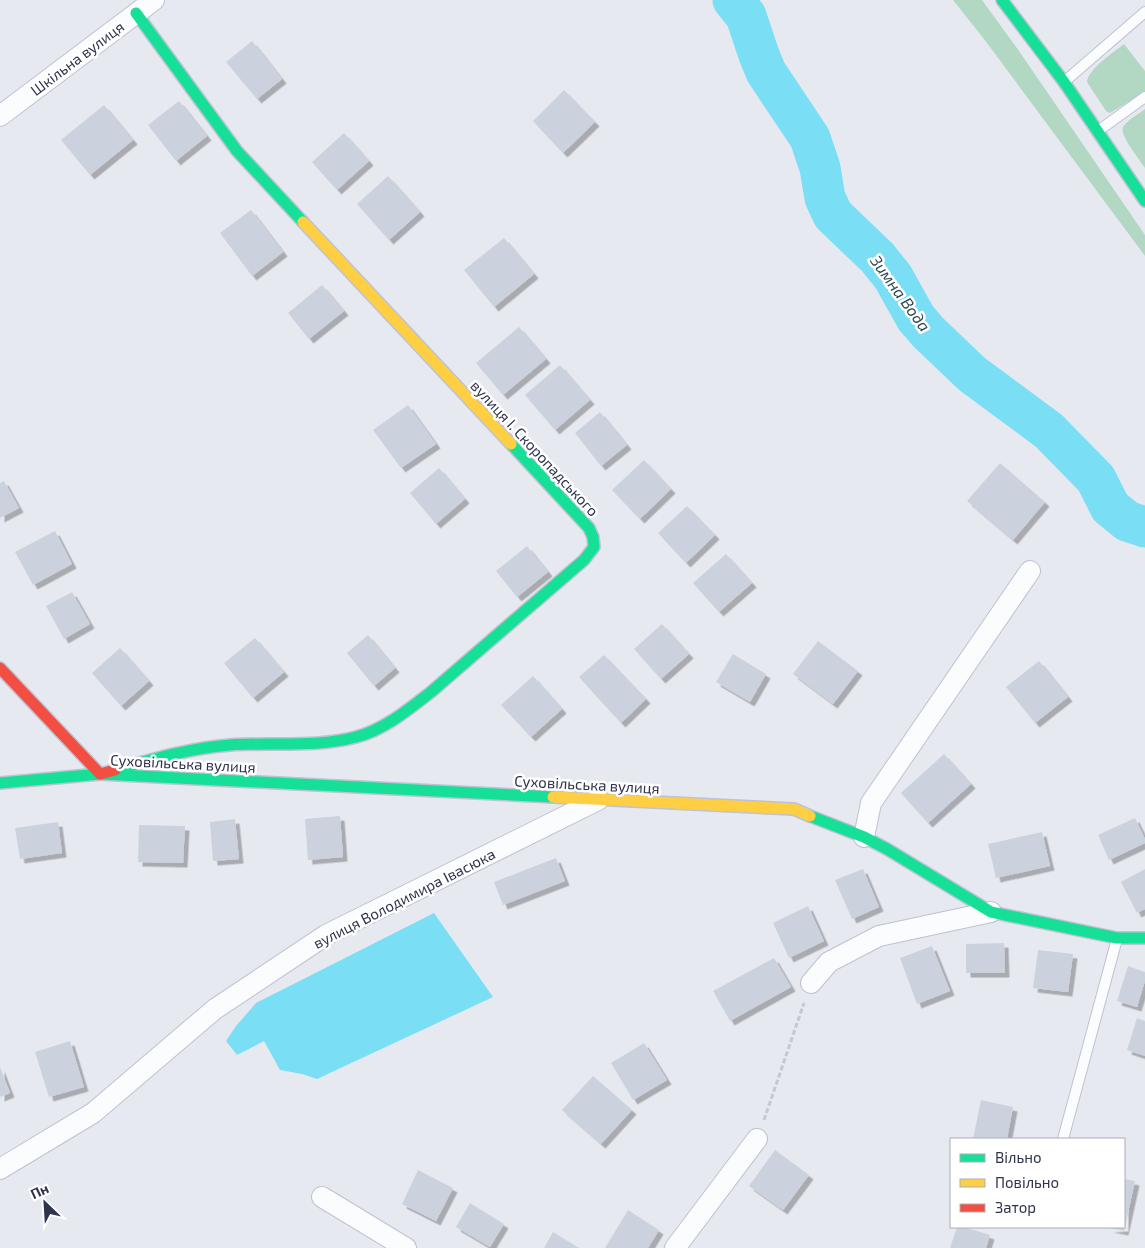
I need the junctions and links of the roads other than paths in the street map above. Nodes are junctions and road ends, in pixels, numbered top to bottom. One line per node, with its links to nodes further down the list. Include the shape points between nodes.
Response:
1 (154, 0): 4 (street, Шкільна вулиця)
2 (1002, 0): 5 (street)
3 (1145, 12): 5 (lane)
4 (136, 13): 7 (street, Шкільна вулиця); 12 (street, вулиця І. Скоропадського, via 237,151 589,528 594,547 560,582 431,692 373,731 331,742 231,745 186,750)
5 (1064, 82): 8 (street)
6 (1145, 97): 8 (lane)
7 (0, 116)
8 (1098, 132): 9 (street)
9 (1145, 201)
10 (1030, 571): 15 (street, via 871,803)
11 (0, 668): 12 (street)
12 (100, 774): 13 (street, Суховільська вулиця); 14 (street, Суховільська вулиця)
13 (0, 783)
14 (599, 800): 15 (street, Суховільська вулиця, via 794,809); 22 (street, вулиця Володимира Івасюка, via 326,935 215,1009 94,1113)
15 (864, 837): 16 (street, Суховільська вулиця)
16 (990, 912): 17 (street, Суховільська вулиця); 19 (street, via 879,936 829,962)
17 (1117, 938): 18 (street, Суховільська вулиця); 20 (lane)
18 (1145, 938)
19 (811, 983)
20 (1063, 1138)
21 (757, 1139): 25 (street)
22 (0, 1169)
23 (322, 1197): 24 (street)
24 (406, 1248)
25 (675, 1248)

